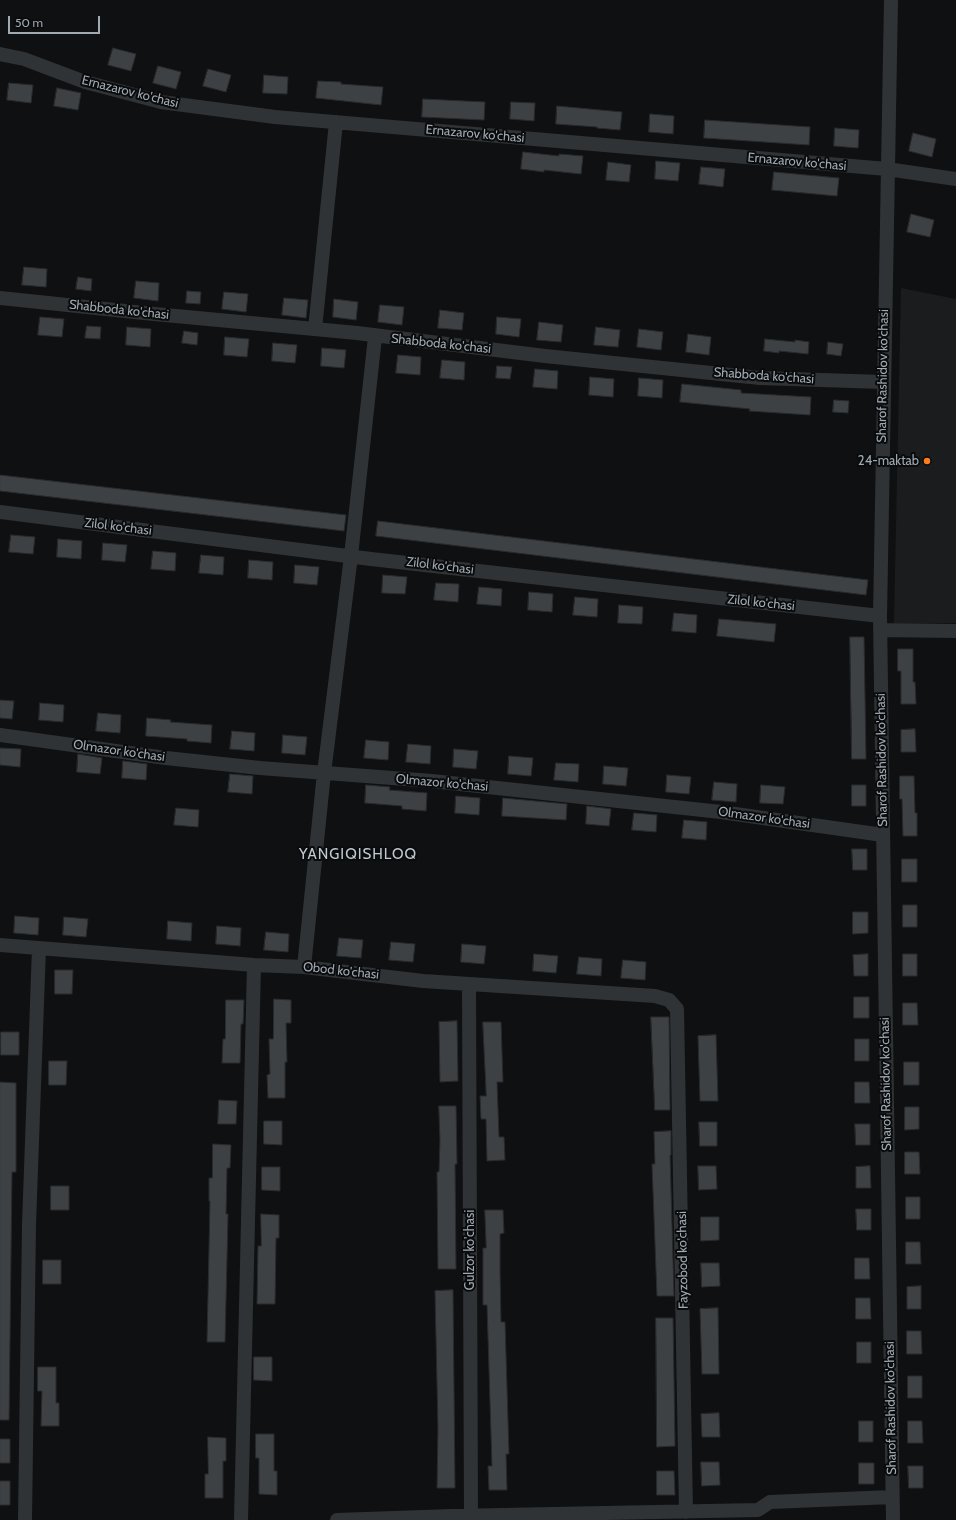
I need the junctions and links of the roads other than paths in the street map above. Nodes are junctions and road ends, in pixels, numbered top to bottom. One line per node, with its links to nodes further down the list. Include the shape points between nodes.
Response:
1 (891, 0): 4 (street, Sharof Rashidov ko'chasi)
2 (0, 54): 3 (street, Ernazarov ko'chasi, via 24,59 85,82 161,102)
3 (336, 122): 4 (street, Ernazarov ko'chasi); 7 (street)
4 (887, 170): 5 (street, Ernazarov ko'chasi); 9 (street, Sharof Rashidov ko'chasi)
5 (956, 179)
6 (0, 298): 7 (street, Shabboda ko'chasi)
7 (315, 329): 8 (street, Shabboda ko'chasi)
8 (375, 336): 9 (street, Shabboda ko'chasi, via 760,378); 11 (street)
9 (883, 382): 12 (street, Sharof Rashidov ko'chasi)
10 (0, 512): 11 (street, Zilol ko'chasi)
11 (351, 556): 12 (street, Zilol ko'chasi); 15 (street)
12 (880, 623): 13 (street, Zilol ko'chasi); 16 (street, Sharof Rashidov ko'chasi)
13 (956, 631)
14 (0, 735): 15 (street, Olmazor ko'chasi, via 166,758)
15 (324, 773): 16 (street, Olmazor ko'chasi, via 432,781 713,811); 20 (street)
16 (883, 835): 23 (street, Sharof Rashidov ko'chasi)
17 (0, 945): 18 (street, Obod ko'chasi)
18 (39, 948): 19 (street, Obod ko'chasi); 26 (street, via 29,1224)
19 (254, 965): 20 (street, Obod ko'chasi); 27 (street)
20 (304, 967): 21 (street, Obod ko'chasi)
21 (469, 984): 22 (street, Obod ko'chasi, via 655,996 669,1000); 25 (street, Gulzor ko'chasi)
22 (677, 1009): 24 (street, Fayzobod ko'chasi)
23 (892, 1497): 24 (street, via 770,1502 758,1510); 29 (street, Sharof Rashidov ko'chasi)
24 (686, 1512): 25 (street)
25 (471, 1516): 28 (street)
26 (25, 1520)
27 (241, 1520)
28 (337, 1520)
29 (893, 1520)

